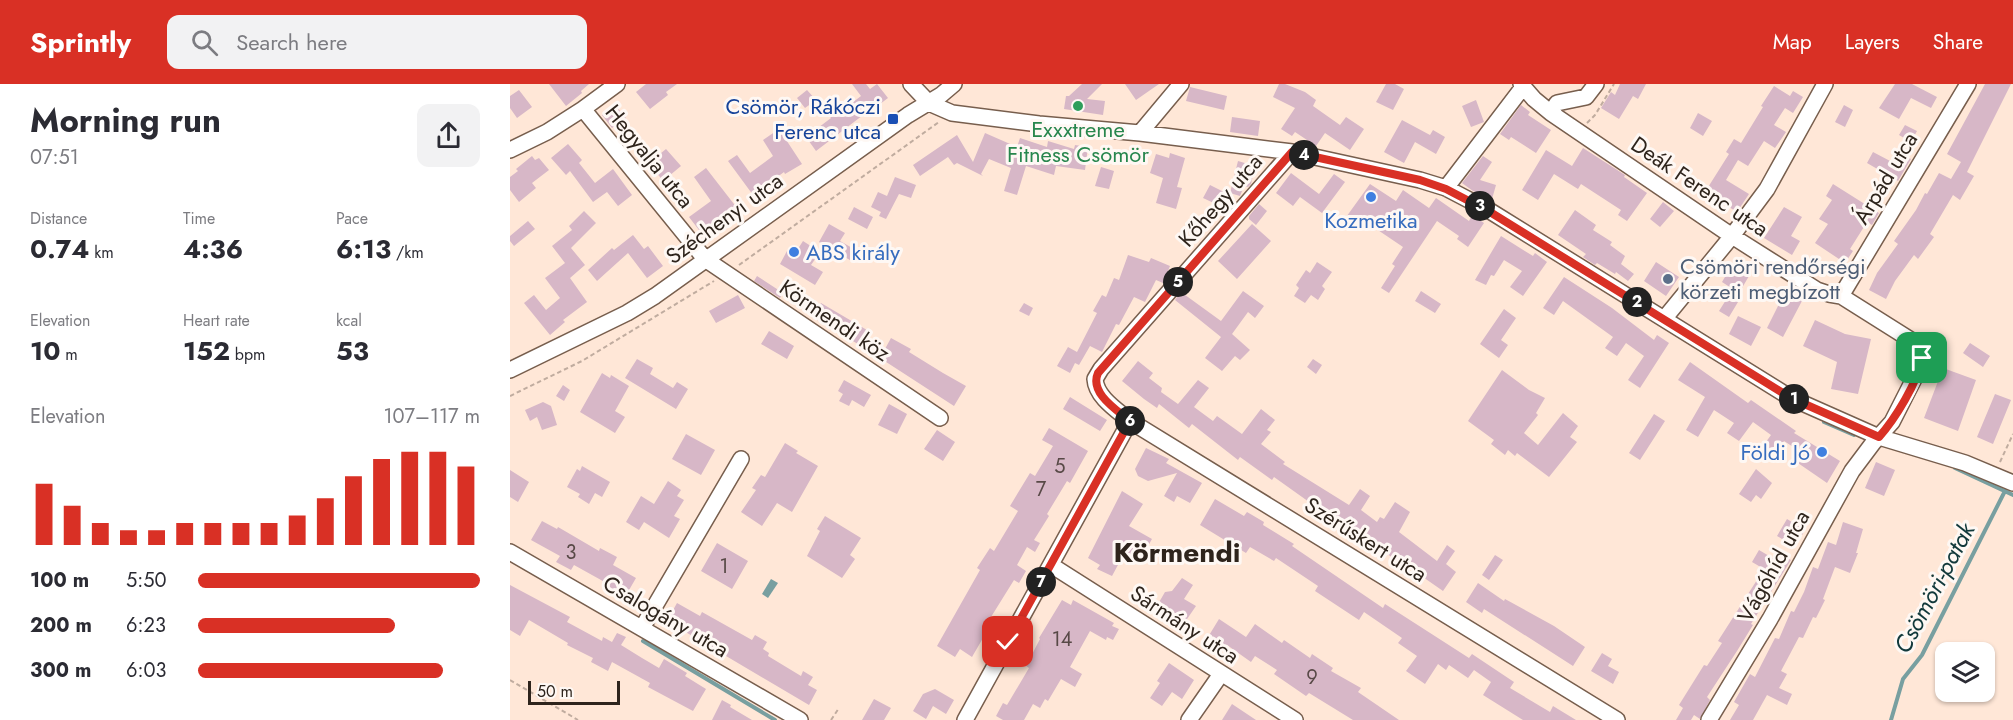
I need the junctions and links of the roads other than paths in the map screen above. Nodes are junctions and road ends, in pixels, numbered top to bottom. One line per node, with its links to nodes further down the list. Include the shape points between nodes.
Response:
1 (618, 84): 10 (street, Hegyalja utca)
2 (910, 84): 9 (street)
3 (954, 84): 9 (street, Széchenyi utca)
4 (1181, 84): 12 (street)
5 (1596, 84): 11 (street, via 1586,97 1557,104)
6 (1825, 84): 16 (street, via 1767,189)
7 (1968, 84): 18 (street, Árpád utca)
8 (1522, 86): 11 (street, Deák Ferenc utca); 15 (street)
9 (929, 103): 12 (street, via 952,113); 17 (street, Széchenyi utca)
10 (583, 109): 13 (street, Hegyalja utca); 17 (street, Hegyalja utca)
11 (1551, 113): 16 (street, Deák Ferenc utca)
12 (1140, 133): 14 (street)
13 (510, 150)
14 (1292, 152): 15 (street, via 1392,172); 22 (street, Kőhegy utca, via 1101,369 1095,379)
15 (1446, 189): 19 (street)
16 (1732, 236): 18 (street, Deák Ferenc utca, via 1817,290); 19 (street)
17 (705, 259): 21 (street, Széchenyi utca, via 627,313); 23 (street, Körmendi köz)
18 (1841, 296): 20 (street, Deák Ferenc utca, via 1914,342)
19 (1664, 319): 25 (street, via 1791,398)
20 (1920, 352): 25 (street, Vágóhíd utca, via 1921,365 1892,422)
21 (510, 370)
22 (1097, 389): 24 (street, Szérűskert utca)
23 (940, 418)
24 (1130, 421): 29 (street); 36 (street, Szérűskert utca)
25 (1879, 437): 27 (street, via 1965,463); 37 (street, Vágóhíd utca, via 1852,471)
26 (741, 459): 30 (street)
27 (2004, 480)
28 (510, 552): 30 (street, Csalogány utca)
29 (1051, 565): 31 (street, Sármány utca); 33 (street)
30 (642, 628): 32 (street, Csalogány utca)
31 (1221, 674): 34 (street); 35 (street, Sármány utca)
32 (800, 720)
33 (965, 720)
34 (1189, 720)
35 (1295, 720)
36 (1617, 720)
37 (1709, 720)

